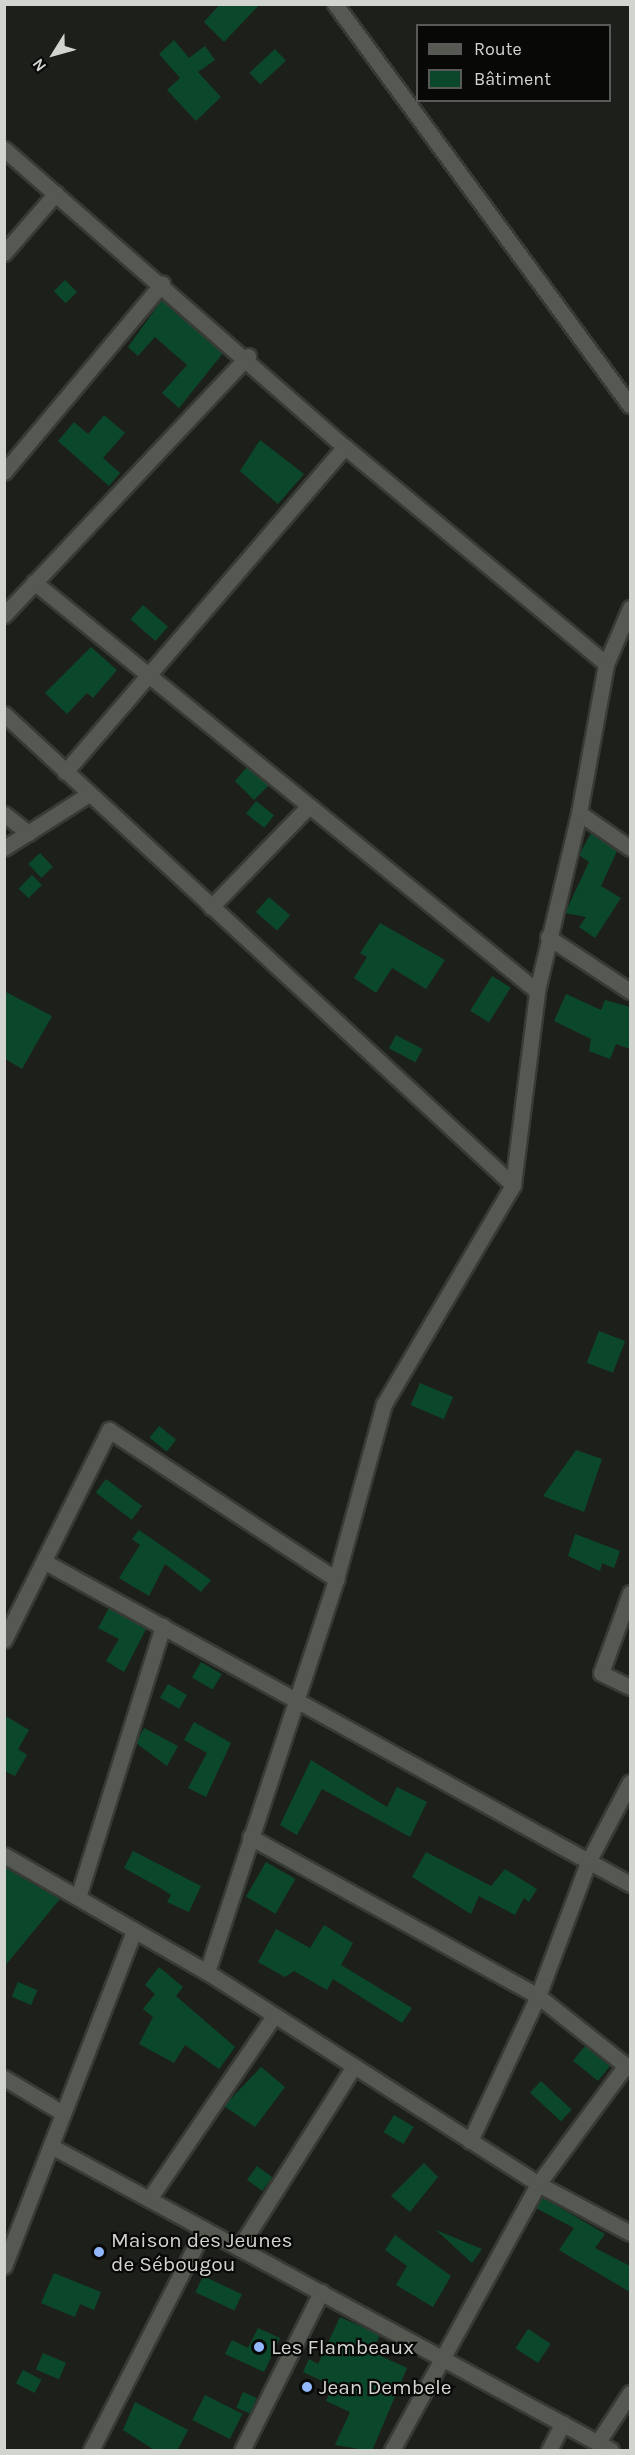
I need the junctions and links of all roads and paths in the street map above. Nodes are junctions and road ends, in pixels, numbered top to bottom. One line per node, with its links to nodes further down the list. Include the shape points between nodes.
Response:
1 (335, 4): 7 (street)
2 (4, 149): 3 (street)
3 (56, 193): 4 (street); 5 (street)
4 (4, 253)
5 (162, 284): 6 (street); 9 (street)
6 (248, 356): 8 (street); 10 (street)
7 (630, 405)
8 (345, 447): 13 (street); 14 (street)
9 (4, 472)
10 (34, 582): 12 (street); 14 (street)
11 (630, 608): 13 (street)
12 (4, 615)
13 (606, 664): 19 (street)
14 (148, 676): 16 (street); 18 (street)
15 (4, 714): 16 (street)
16 (65, 772): 17 (street)
17 (89, 794): 21 (street); 24 (street)
18 (309, 806): 24 (street); 26 (street)
19 (579, 813): 23 (street); 25 (street)
20 (4, 814): 21 (street)
21 (28, 833): 22 (street)
22 (4, 848)
23 (630, 848)
24 (212, 907): 28 (street)
25 (548, 937): 26 (street); 27 (street)
26 (537, 991): 28 (street)
27 (630, 991)
28 (513, 1185): 30 (street, via 384,1404)
29 (45, 1562): 30 (street, via 109,1430); 32 (street); 33 (street)
30 (336, 1579): 35 (street)
31 (630, 1593): 34 (street, via 601,1673)
32 (163, 1626): 35 (street); 41 (street)
33 (4, 1640)
34 (630, 1687)
35 (294, 1697): 37 (street); 39 (street)
36 (630, 1782): 39 (street)
37 (250, 1837): 43 (street); 44 (street)
38 (4, 1855): 41 (street)
39 (588, 1862): 40 (street); 44 (street)
40 (630, 1884)
41 (78, 1897): 42 (street)
42 (134, 1930): 43 (street); 49 (street)
43 (207, 1972): 45 (street)
44 (538, 1996): 47 (street); 50 (street)
45 (274, 2016): 46 (street); 53 (street)
46 (354, 2066): 50 (street); 56 (street)
47 (628, 2067): 52 (street)
48 (4, 2078): 49 (street)
49 (61, 2112): 51 (street)
50 (470, 2141): 52 (street)
51 (51, 2146): 53 (street); 57 (street)
52 (538, 2184): 55 (street); 59 (street)
53 (148, 2199): 54 (street)
54 (204, 2229): 56 (street); 63 (street)
55 (630, 2233)
56 (239, 2248): 58 (street)
57 (4, 2266)
58 (321, 2292): 59 (street); 64 (street)
59 (440, 2356): 61 (street); 65 (street)
60 (630, 2394): 62 (street)
61 (563, 2423): 62 (street); 66 (street)
62 (604, 2446)
63 (91, 2451)
64 (242, 2451)
65 (392, 2451)
66 (549, 2451)

